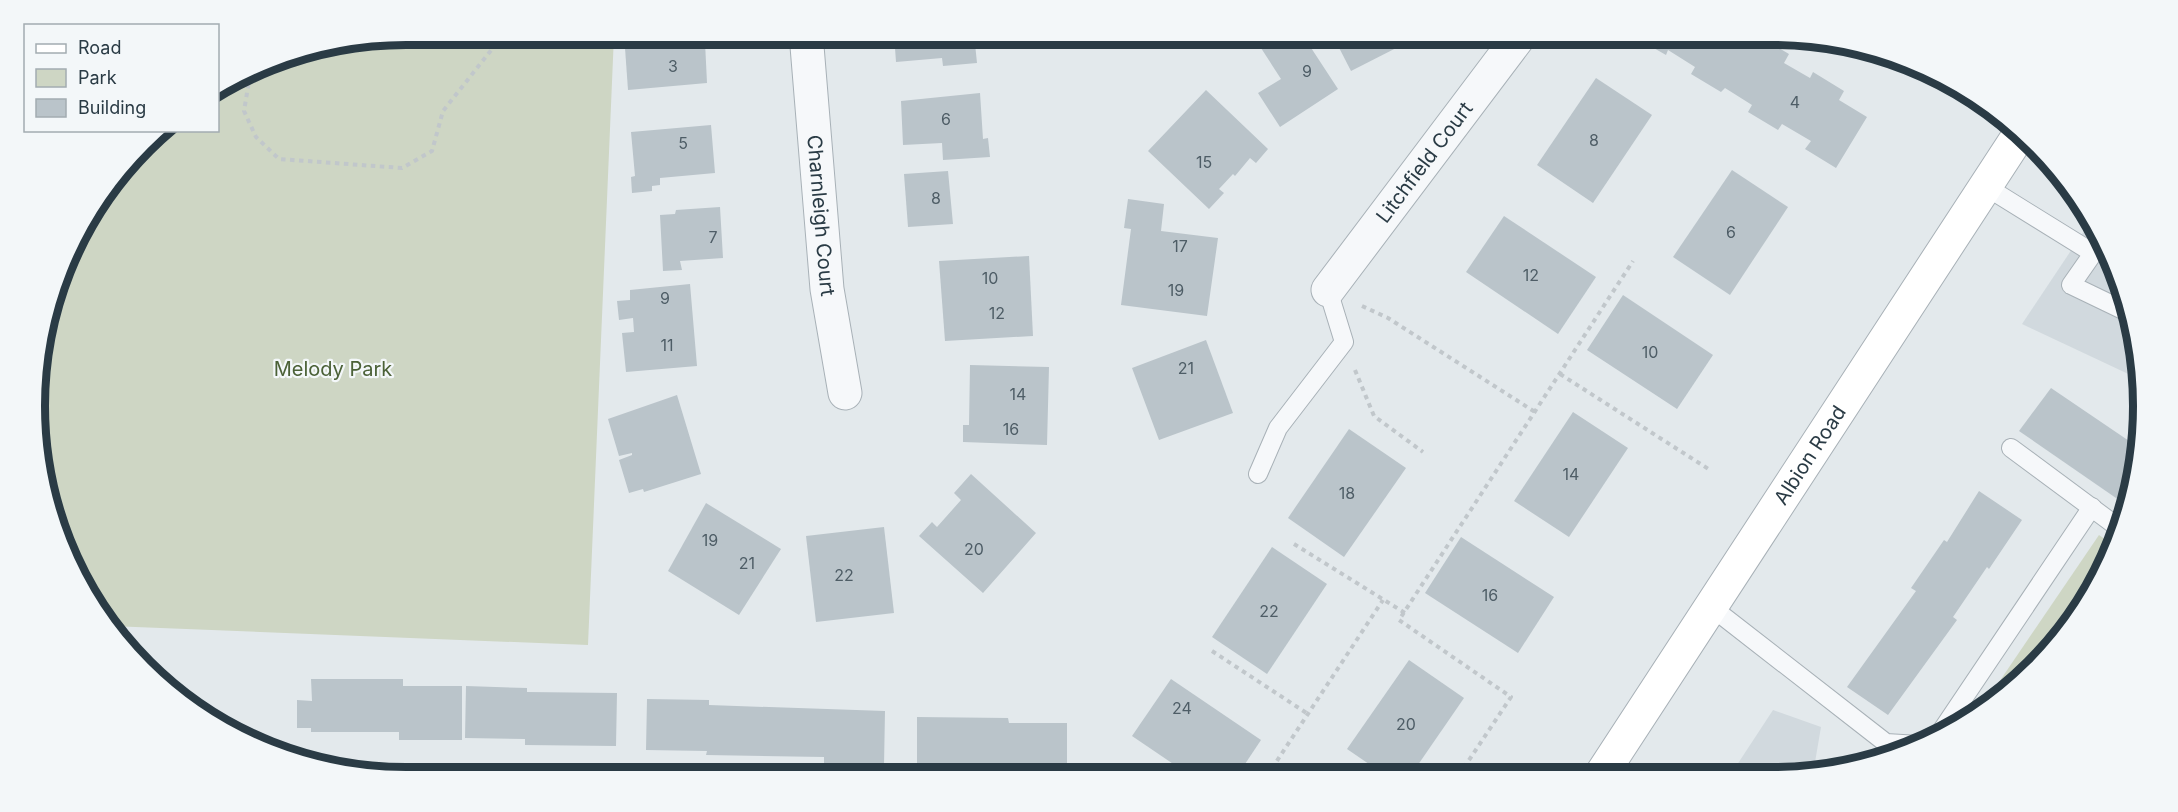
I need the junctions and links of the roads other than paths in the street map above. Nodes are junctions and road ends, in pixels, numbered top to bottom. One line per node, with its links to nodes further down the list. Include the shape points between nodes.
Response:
1 (807, 45): 8 (street, Charnleigh Court, via 827,289)
2 (1513, 45): 6 (street, Litchfield Court)
3 (2016, 140): 4 (main road, Albion Road)
4 (1985, 186): 5 (lane); 13 (main road, Albion Road)
5 (2097, 247): 7 (lane, via 2071,285)
6 (1328, 290): 10 (lane, via 1344,342 1278,428)
7 (2120, 309)
8 (845, 393)
9 (2011, 448): 11 (lane)
10 (1258, 474)
11 (2092, 507): 12 (lane); 14 (lane)
12 (2113, 524)
13 (1710, 606): 15 (lane, via 1886,743); 16 (main road, Albion Road)
14 (1949, 721)
15 (1900, 744)
16 (1606, 767)

